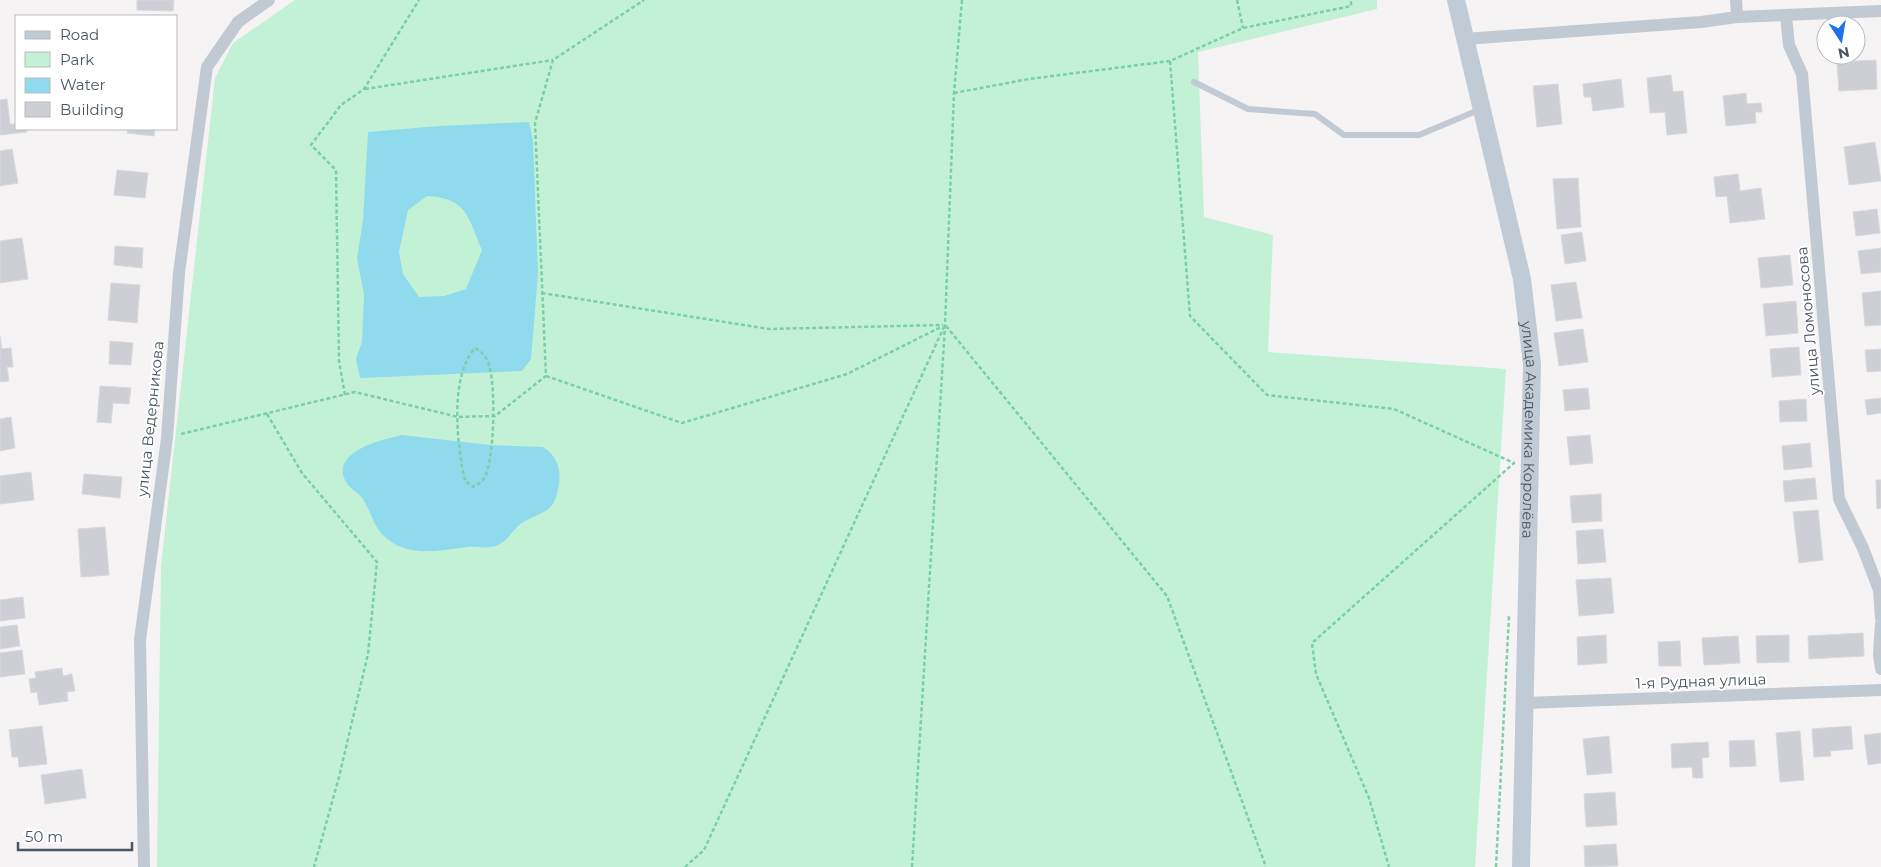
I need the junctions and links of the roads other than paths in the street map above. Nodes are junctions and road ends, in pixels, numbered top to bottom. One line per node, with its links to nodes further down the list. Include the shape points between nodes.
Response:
1 (269, 0): 15 (street, улица Ведерникова, via 238,22 207,67 179,273 167,438 140,640)
2 (1456, 0): 7 (street, улица Академика Королёва)
3 (1736, 0): 6 (street)
4 (1881, 10): 5 (street)
5 (1786, 16): 6 (street); 10 (street, улица Ломоносова, via 1789,45 1802,74 1840,499 1879,590)
6 (1737, 18): 7 (street)
7 (1465, 39): 9 (street, улица Академика Королёва)
8 (1194, 82): 9 (lane, via 1248,109 1315,114 1344,135 1419,135)
9 (1482, 109): 14 (street, улица Академика Королёва, via 1522,279 1532,364)
10 (1881, 618)
11 (1881, 624): 12 (street)
12 (1881, 669)
13 (1881, 690): 14 (street, 1-я Рудная улица)
14 (1523, 703): 16 (street, улица Академика Королёва)
15 (144, 867)
16 (1521, 867)

